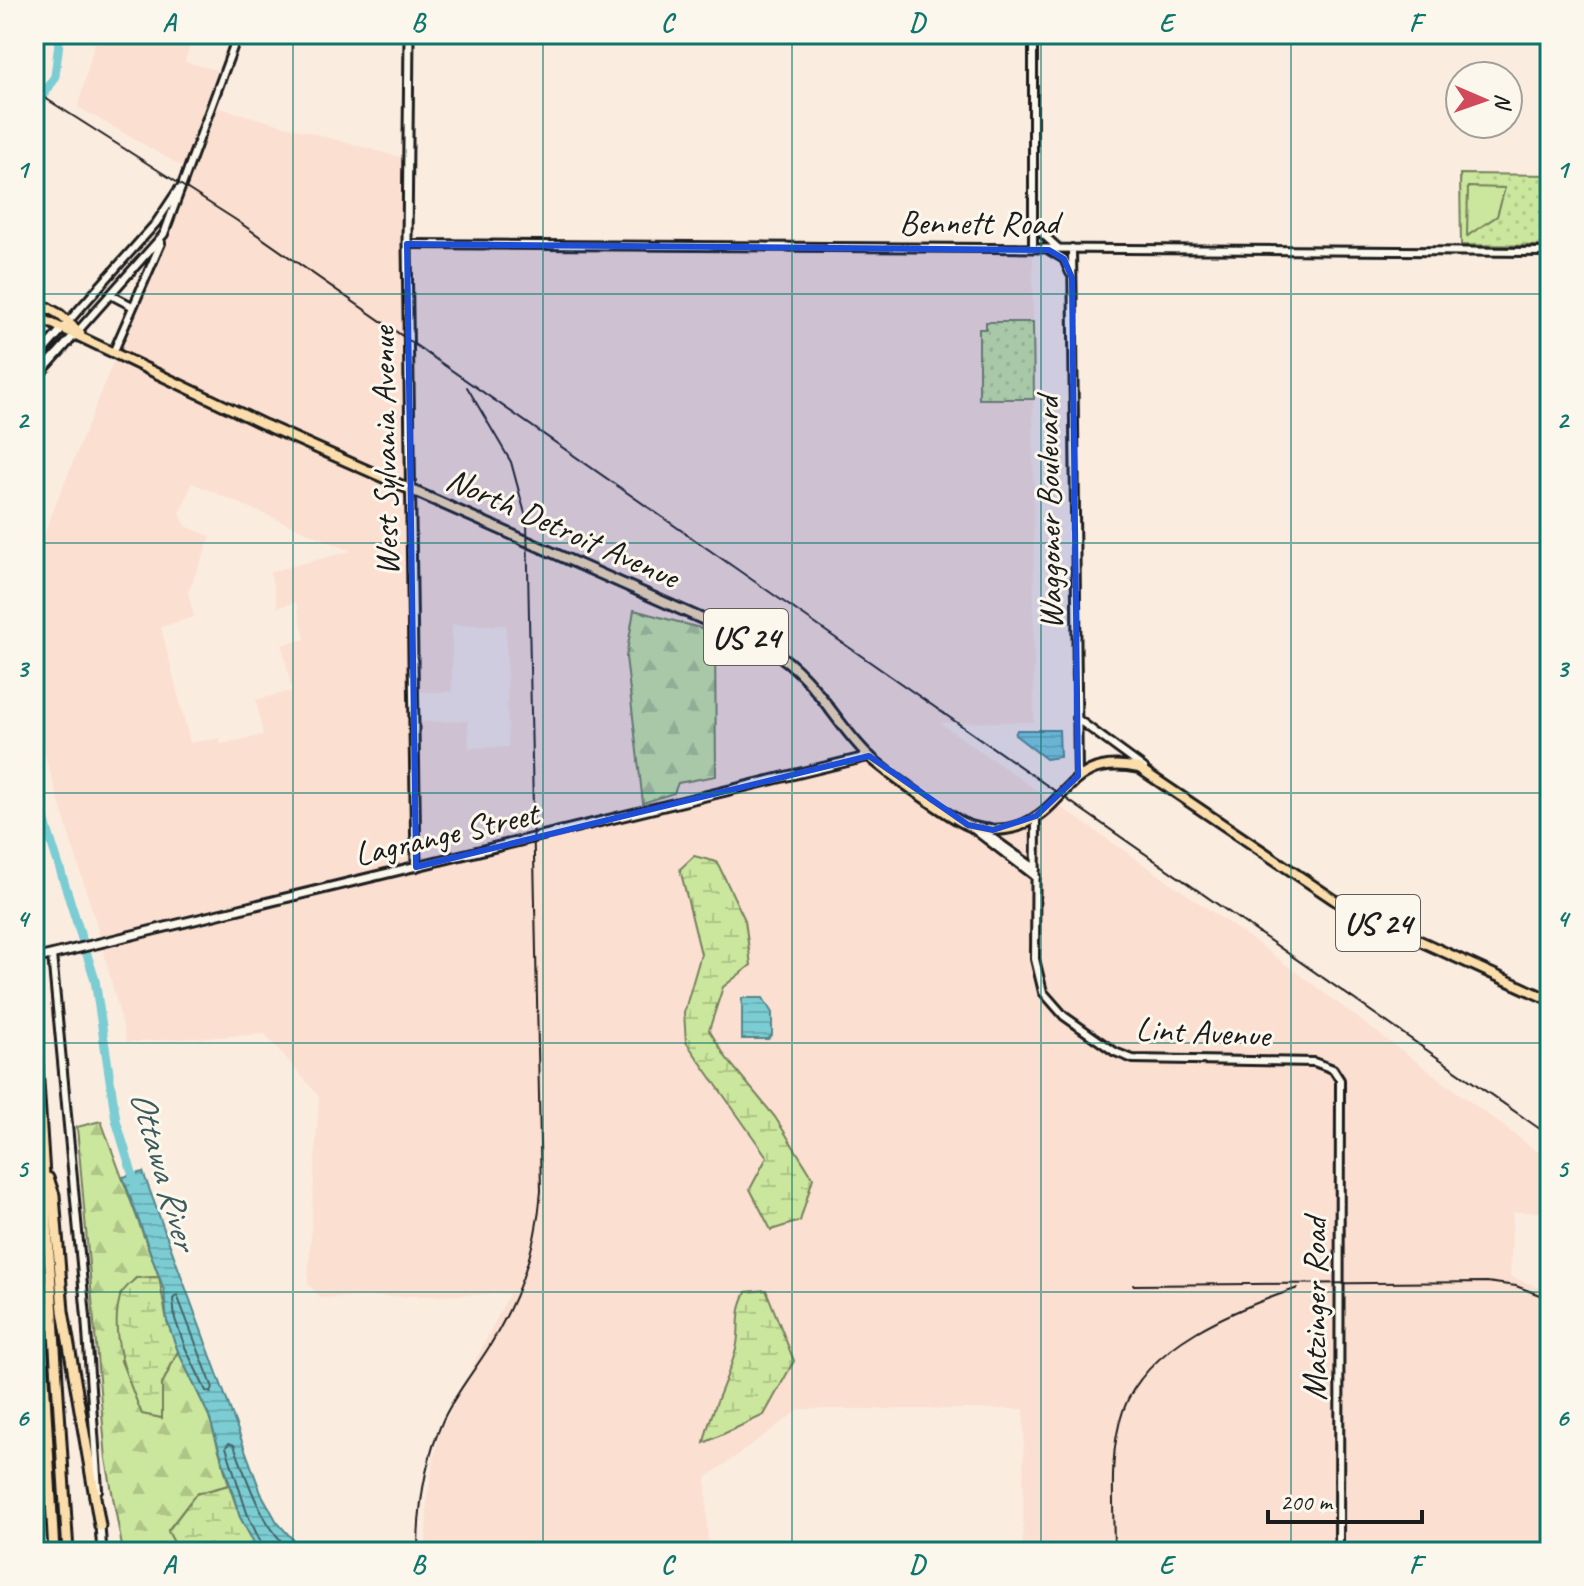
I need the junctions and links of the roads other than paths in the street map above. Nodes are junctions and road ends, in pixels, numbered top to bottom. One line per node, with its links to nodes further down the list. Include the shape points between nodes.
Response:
1 (238, 34): 4 (street)
2 (409, 34): 7 (main road, West Sylvania Avenue)
3 (1033, 34): 5 (street)
4 (178, 190): 6 (street); 13 (street)
5 (1033, 223): 8 (street); 10 (street)
6 (164, 234): 14 (street); 19 (street)
7 (407, 244): 8 (street, Bennett Road); 26 (main road, West Sylvania Avenue)
8 (1033, 248): 9 (street, Bennett Road)
9 (1041, 248): 10 (street, Bennett Road); 15 (street, via 1062,258)
10 (1058, 248): 11 (street, Bennett Road)
11 (1072, 248): 12 (street, Bennett Road); 15 (street, Waggoner Boulevard)
12 (1550, 252)
13 (126, 256): 14 (street); 16 (street)
14 (136, 266): 17 (street)
15 (1072, 278): 27 (street, Waggoner Boulevard)
16 (106, 279): 17 (street); 21 (street)
17 (114, 292): 19 (street); 22 (street)
18 (34, 300): 21 (main road, North Detroit Avenue / US 24)
19 (132, 306): 23 (street)
20 (34, 315): 21 (main road, North Detroit Avenue / US 24)
21 (65, 325): 22 (main road, North Detroit Avenue / US 24); 24 (main road)
22 (79, 334): 23 (main road, North Detroit Avenue / US 24); 25 (main road)
23 (113, 353): 26 (main road, North Detroit Avenue / US 24)
24 (34, 361)
25 (34, 380)
26 (411, 488): 28 (main road, North Detroit Avenue / US 24, via 770,649 806,676); 34 (main road, West Sylvania Avenue)
27 (1076, 718): 29 (street, North Detroit Avenue); 30 (street, Waggoner Boulevard)
28 (870, 756): 32 (main road, North Detroit Avenue / US 24); 34 (main road, Lagrange Street)
29 (1146, 771): 30 (main road, North Detroit Avenue / US 24, via 1110,765); 38 (main road, North Detroit Avenue / US 24, via 1345,907)
30 (1078, 776): 31 (main road, North Detroit Avenue / US 24)
31 (1036, 816): 33 (main road, North Detroit Avenue / US 24, via 1003,830); 35 (street)
32 (968, 825): 33 (main road, North Detroit Avenue / US 24); 35 (street)
33 (978, 827): 35 (street)
34 (416, 867): 36 (main road, Lagrange Street)
35 (1036, 873): 40 (street, Lint Avenue, via 1035,959 1043,992 1064,1016 1115,1052 1133,1059 1307,1061)
36 (52, 955): 37 (main road, Lagrange Street); 44 (street)
37 (34, 959)
38 (1550, 1000)
39 (34, 1019): 41 (highway)
40 (1333, 1069): 48 (street, Matzinger Road, via 1342,1093)
41 (45, 1167): 44 (highway, via 54,1195 63,1311); 46 (highway)
42 (34, 1202): 43 (highway)
43 (35, 1226): 45 (highway)
44 (100, 1526): 47 (main road)
45 (54, 1552)
46 (68, 1552)
47 (102, 1552)
48 (1339, 1552)

